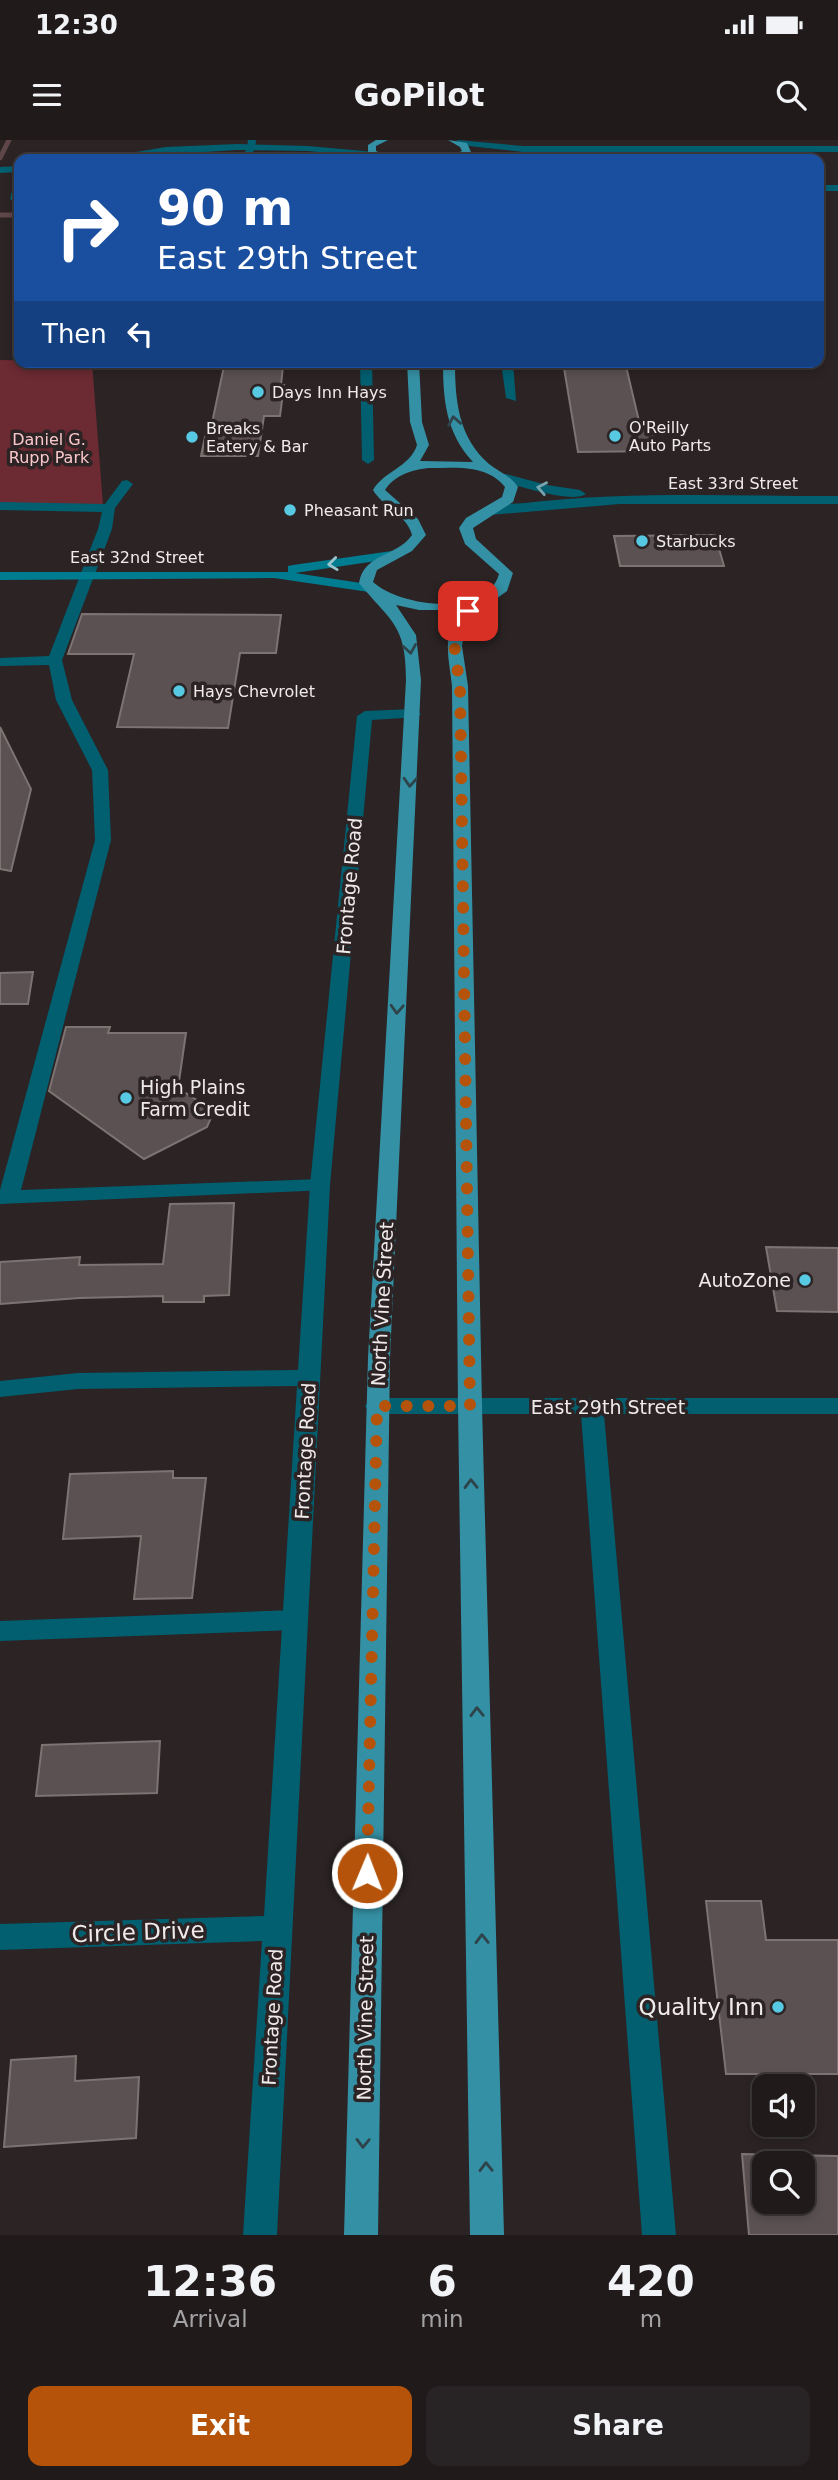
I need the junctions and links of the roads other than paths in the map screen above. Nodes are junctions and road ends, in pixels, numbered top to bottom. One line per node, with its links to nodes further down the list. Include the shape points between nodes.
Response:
1 (384, 140): 4 (street); 9 (main road, via 370,148)
2 (455, 141): 5 (street); 10 (main road, via 467,148)
3 (252, 144): 4 (street); 7 (street)
4 (309, 148): 8 (street)
5 (523, 149): 6 (street); 11 (street)
6 (838, 149)
7 (142, 154)
8 (353, 154)
9 (378, 154)
10 (462, 154)
11 (486, 154)
12 (366, 368): 17 (street)
13 (413, 368): 18 (main road, via 416,422 423,445)
14 (450, 368): 19 (main road, one-way to 14, via 456,432)
15 (508, 368): 16 (street)
16 (512, 398)
17 (368, 460)
18 (408, 467): 19 (main road); 27 (main road, via 382,483 379,490 419,529 417,542)
19 (486, 468): 20 (main road)
20 (506, 478): 22 (street, East 33rd Street, one-way to 20, via 556,491); 26 (main road, via 511,494)
21 (127, 484): 25 (street)
22 (627, 500): 23 (street, East 33rd Street); 26 (street, East 33rd Street)
23 (838, 500)
24 (0, 506): 25 (street)
25 (109, 508): 29 (street)
26 (490, 511): 32 (main road, via 471,521 466,533 506,573 504,585)
27 (392, 555): 28 (street, East 32nd Street, one-way to 28); 31 (main road, via 368,572)
28 (274, 574): 29 (street, East 32nd Street); 31 (street, East 32nd Street)
29 (87, 575): 30 (street, East 32nd Street); 33 (street)
30 (0, 576)
31 (373, 592): 32 (main road, via 437,607); 35 (main road, North Vine Street, one-way to 35, via 408,633)
32 (487, 600): 41 (main road, via 461,617 454,642 460,686)
33 (55, 660): 34 (street); 37 (street, via 64,700 100,770 103,840)
34 (0, 662)
35 (413, 714): 36 (street, Frontage Road, via 365,716); 40 (main road, North Vine Street, one-way to 40)
36 (320, 1185): 37 (street); 38 (street, Frontage Road)
37 (5, 1197)
38 (309, 1378): 39 (street, via 78,1381); 44 (street, Frontage Road)
39 (0, 1389)
40 (377, 1406): 41 (street, East 29th Street); 49 (main road, North Vine Street, one-way to 49)
41 (470, 1406): 43 (street, East 29th Street); 50 (main road, one-way to 41)
42 (838, 1406): 43 (street, East 29th Street)
43 (592, 1408): 51 (street)
44 (294, 1620): 45 (street); 46 (street, Frontage Road)
45 (0, 1631)
46 (277, 1928): 47 (street, Circle Drive); 48 (street, Frontage Road)
47 (0, 1937)
48 (260, 2235)
49 (361, 2235)
50 (487, 2235)
51 (659, 2235)

